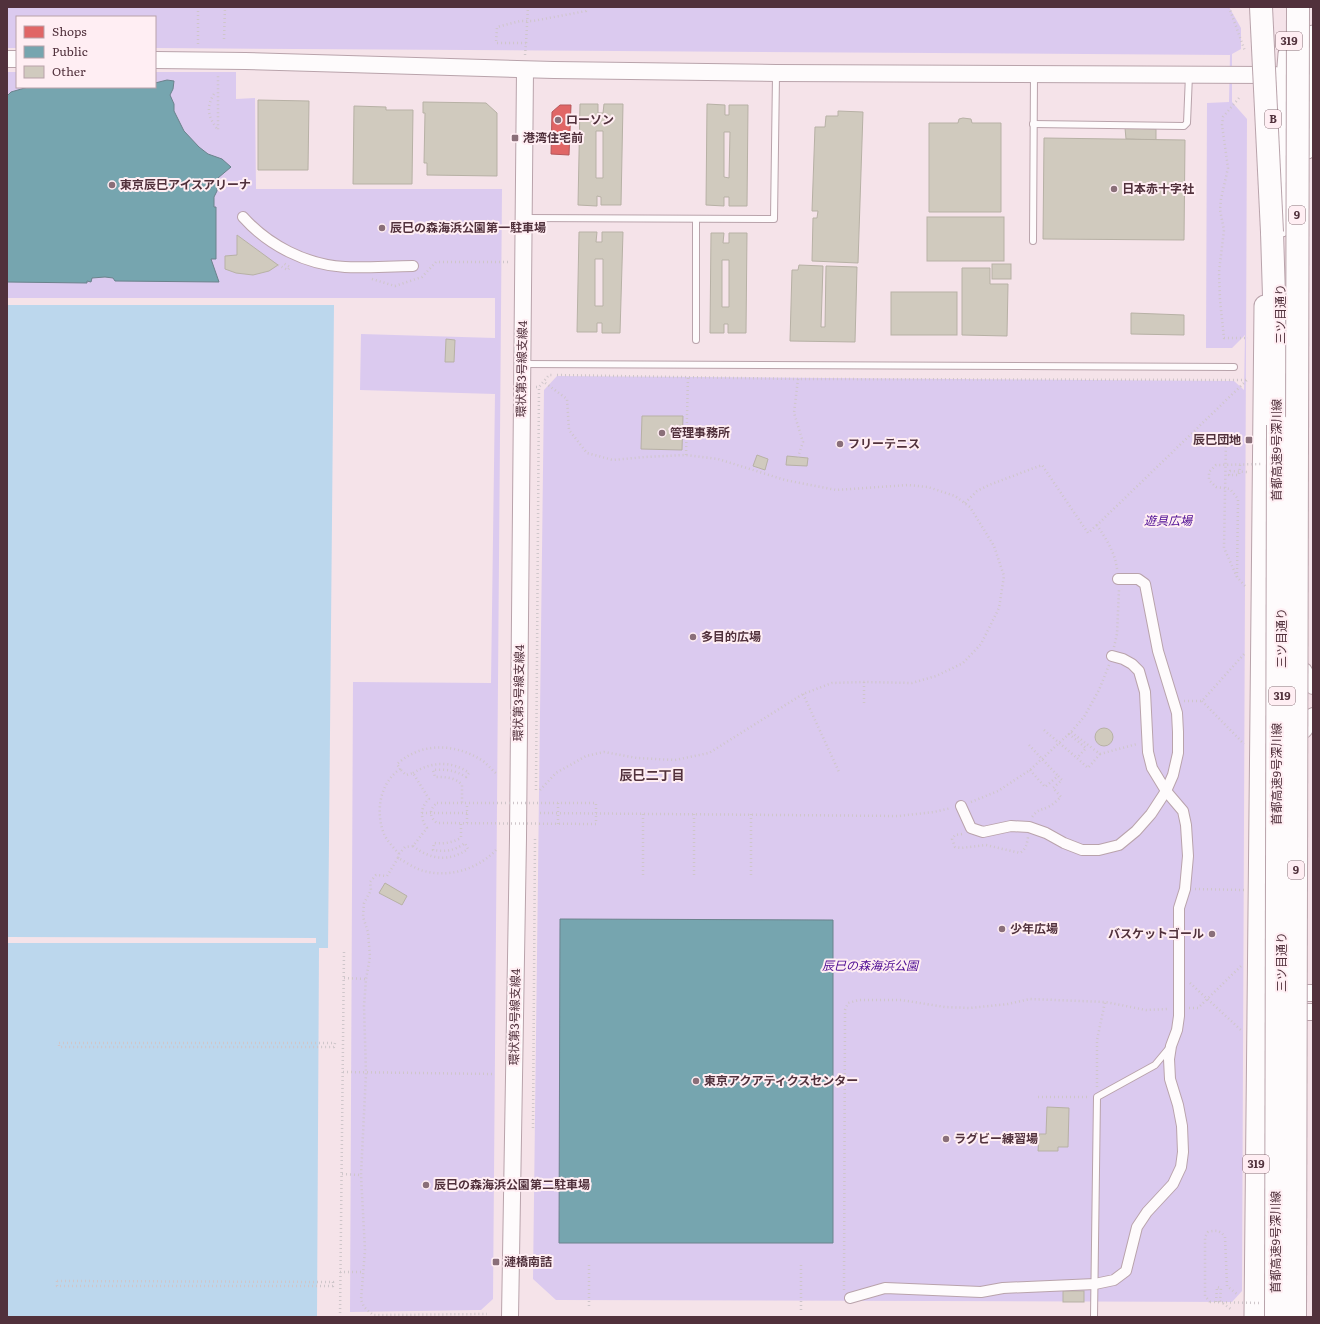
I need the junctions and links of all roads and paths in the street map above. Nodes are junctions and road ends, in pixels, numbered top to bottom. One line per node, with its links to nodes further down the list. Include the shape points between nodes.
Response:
1 (198, 7): 16 (path, via 198,46)
2 (225, 7): 14 (path)
3 (528, 7): 12 (path)
4 (586, 7): 12 (path, via 586,11)
5 (1229, 7): 17 (path)
6 (1261, 7): 32 (highway, 9, bridge)
7 (1268, 7): 24 (main road, 三ツ目通り / 319)
8 (1274, 7): 32 (highway, B, bridge)
9 (1283, 7): 44 (highway, bridge)
10 (1291, 7): 24 (main road, 三ツ目通り / 319)
11 (1298, 7): 44 (highway, 9, bridge)
12 (527, 21): 15 (path); 15 (path, via 496,27 496,43)
13 (1313, 36): 25 (main road)
14 (224, 39)
15 (526, 43): 19 (path)
16 (202, 46)
17 (1246, 53)
18 (156, 60): 19 (street)
19 (525, 63): 21 (street); 30 (street, 環状第3号線支線4)
20 (218, 70): 26 (path, via 218,130 211,120 209,110 210,100)
21 (776, 73): 22 (street); 31 (lane, via 774,219)
22 (1034, 74): 23 (street); 28 (lane)
23 (1189, 74): 24 (street); 28 (lane, via 1187,123 1184,126)
24 (1277, 75): 25 (street); 111 (main road, 三ツ目通り / 319, via 1259,740); 112 (main road, 三ツ目通り / 319, via 1281,153)
25 (1311, 76): 56 (main road, via 1306,167)
26 (214, 94)
27 (1239, 98): 37 (path, via 1223,117 1222,125 1228,168 1220,210 1224,230 1219,272 1220,300 1224,338)
28 (1033, 124): 33 (lane)
29 (243, 217): 36 (street, via 266,239 312,261 344,267)
30 (524, 218): 31 (lane); 39 (street, 環状第3号線支線4)
31 (696, 219): 38 (lane)
32 (1272, 232): 144 (highway, 首都高速9号深川線 / 9, bridge, via 1278,425)
33 (1033, 241)
34 (277, 260): 35 (path, via 290,267 288,270)
35 (278, 265)
36 (413, 266)
37 (1248, 338)
38 (696, 340)
39 (522, 364): 40 (lane); 141 (street, 環状第3号線支線4)
40 (1234, 367)
41 (688, 377): 42 (path); 43 (path, via 549,375); 46 (path)
42 (798, 379): 47 (path, via 794,413 803,442); 51 (path, via 1247,380)
43 (544, 382): 46 (path, via 567,399 569,430 587,453 613,460); 77 (path, via 537,387)
44 (1297, 423): 146 (highway, 首都高速9号深川線 / 9, bridge)
45 (1247, 439): 53 (path, via 1226,439 1224,548 1237,577)
46 (686, 455): 50 (path, via 718,459 785,480 836,490 908,485 928,487 954,496)
47 (798, 457)
48 (1240, 464): 49 (path, via 1240,470 1239,475 1229,475 1230,471 1236,471 1241,471)
49 (1247, 472)
50 (964, 503): 51 (path, via 977,491 989,485 1042,464 1088,534); 57 (path, via 970,507 994,546 1004,576 999,608 981,644 963,663 936,676 912,683)
51 (1097, 525): 52 (path, via 1112,550)
52 (1118, 579): 55 (path, via 1117,634); 59 (street, via 1138,579 1145,584 1158,651)
53 (1245, 586)
54 (1246, 651): 60 (path)
55 (1112, 656): 64 (path, via 1099,690 1084,717); 65 (street, via 1123,659 1139,671 1145,692)
56 (1308, 678): 62 (main road)
57 (864, 682): 58 (path, via 832,683); 61 (path)
58 (803, 694): 73 (path); 78 (path, via 709,753 675,760 637,758 604,752 586,756 556,773)
59 (1173, 701): 60 (path); 79 (street, via 1177,713 1178,753)
60 (1202, 701): 68 (path)
61 (864, 703)
62 (1309, 723): 113 (main road)
63 (1044, 730): 66 (path)
64 (1070, 733): 66 (path); 69 (path); 70 (path, via 1086,748)
65 (1147, 742): 69 (path); 79 (street, via 1152,768)
66 (1060, 743): 70 (path); 71 (path)
67 (1029, 745): 71 (path)
68 (1245, 746)
69 (1100, 754): 70 (path, via 1088,768)
70 (1077, 758)
71 (1043, 760): 76 (path); 83 (path, via 998,791)
72 (400, 769): 74 (path, via 406,775); 75 (path, via 397,764 410,754 434,747 452,748 468,753 484,762); 97 (path, via 392,774 385,784 381,797 384,835)
73 (839, 772)
74 (413, 773): 80 (path, via 429,765 454,765 463,769 469,773 466,777 454,771 433,770 435,777 454,779 462,785); 84 (path, via 429,798)
75 (496, 774)
76 (1058, 776)
77 (536, 790)
78 (540, 790)
79 (1166, 791): 83 (street, via 1136,831 1119,845 1099,850 1082,850 1029,827 1011,826 983,832 970,828); 102 (street, via 1183,811 1186,825 1188,856)
80 (462, 803): 81 (path, bridge); 91 (path, bridge, via 437,803 431,810 433,820 437,823)
81 (467, 803): 82 (path, bridge); 85 (path)
82 (558, 803): 87 (path, bridge, via 596,803); 93 (path, bridge)
83 (961, 806): 90 (path, via 899,816)
84 (422, 813): 85 (path); 95 (path, via 427,828)
85 (467, 813): 92 (path)
86 (540, 813): 87 (path)
87 (596, 814): 88 (path); 93 (path, bridge, via 596,824)
88 (643, 814): 89 (path); 99 (path)
89 (694, 814): 90 (path); 100 (path)
90 (751, 814): 101 (path)
91 (461, 823): 92 (path, bridge); 95 (path, via 461,838 444,844 434,843 433,850 445,852 465,843 468,849 460,854 446,858 430,856)
92 (467, 823): 93 (path, bridge)
93 (558, 824)
94 (535, 838): 123 (path)
95 (413, 846): 97 (path, via 405,847)
96 (496, 850): 98 (path, via 469,868 446,874 423,871)
97 (399, 854): 98 (path)
98 (398, 858): 108 (path, via 387,876 376,875 370,882 371,890 364,903 363,917 368,932 370,957)
99 (643, 875)
100 (694, 875)
101 (751, 875)
102 (1185, 889): 103 (path); 106 (street, via 1178,908)
103 (1244, 890)
104 (344, 951): 107 (path)
105 (1244, 963): 109 (path)
106 (1179, 972): 109 (path); 114 (street)
107 (344, 978): 108 (path); 118 (path)
108 (366, 979): 119 (path)
109 (1207, 999): 114 (path, via 1198,1008); 115 (path)
110 (1106, 1002): 114 (path, via 1146,1010); 122 (path, via 1097,1040); 132 (path, via 1030,999 970,1008 901,1000 859,1000 848,1003 845,1010 844,1290)
111 (1258, 1002): 112 (street); 143 (main road, 三ツ目通り / 319)
112 (1282, 1002): 113 (street); 145 (main road, 三ツ目通り / 319)
113 (1308, 1003): 147 (main road)
114 (1179, 1008): 116 (street, via 1177,1030)
115 (1244, 1032)
116 (1171, 1046): 122 (lane, via 1155,1065); 130 (street, via 1170,1079 1182,1126 1181,1167 1173,1184 1146,1212 1137,1227 1126,1271 1114,1280)
117 (334, 1047): 117 (path, via 59,1047 59,1042 335,1043)
118 (343, 1072): 119 (path); 124 (path)
119 (366, 1074): 120 (path); 125 (path)
120 (494, 1074)
121 (1038, 1097): 122 (path)
122 (1097, 1097): 130 (lane)
123 (533, 1128)
124 (342, 1174): 125 (path); 128 (path)
125 (361, 1174): 129 (path, via 365,1250)
126 (589, 1265): 136 (path)
127 (801, 1266): 137 (path)
128 (340, 1272): 129 (path); 140 (path)
129 (363, 1272): 139 (path, via 361,1300 364,1308 373,1315)
130 (1095, 1284): 132 (street, via 1004,1288 981,1292 884,1288); 142 (lane)
131 (333, 1286): 131 (path, via 57,1286 57,1281 333,1282)
132 (850, 1298)
133 (1244, 1298): 134 (path, via 1226,1286 1225,1237 1221,1232 1214,1230 1208,1232 1205,1237 1205,1296)
134 (1210, 1302)
135 (1216, 1302): 138 (path, via 1217,1288 1221,1288 1220,1301)
136 (589, 1307)
137 (801, 1310)
138 (1232, 1310)
139 (486, 1314)
140 (340, 1317)
141 (510, 1317)
142 (1094, 1317)
143 (1254, 1317)
144 (1276, 1317)
145 (1280, 1317)
146 (1296, 1317)
147 (1300, 1317)

